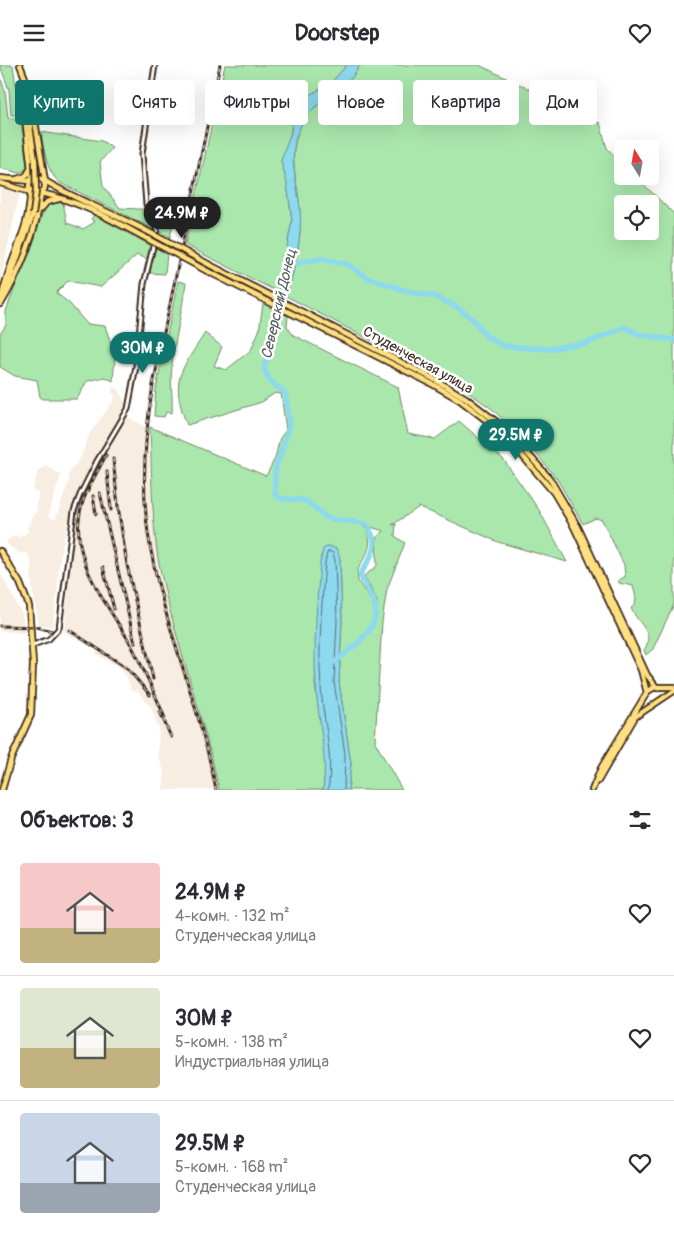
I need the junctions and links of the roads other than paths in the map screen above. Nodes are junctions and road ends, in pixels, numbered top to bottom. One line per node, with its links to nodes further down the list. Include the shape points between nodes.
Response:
1 (20, 65): 3 (main road)
2 (155, 65): 19 (street, via 142,154 146,204 157,230 144,284 128,409 97,461 74,511 59,628 49,639)
3 (24, 77): 4 (main road, via 25,118); 8 (main road, via 30,91); 14 (main road, bridge, via 35,161)
4 (32, 167): 6 (main road, via 26,176); 7 (main road)
5 (0, 178): 6 (main road)
6 (13, 180): 7 (main road)
7 (30, 181): 8 (main road, via 38,178); 11 (main road)
8 (45, 181): 12 (main road, via 46,189); 16 (main road, Студенческая улица, bridge, via 145,229)
9 (0, 183): 10 (main road)
10 (12, 186): 11 (main road); 15 (main road, via 23,190 28,198)
11 (30, 192): 12 (main road); 15 (main road)
12 (41, 193): 13 (main road, Студенческая улица); 14 (main road)
13 (65, 199): 14 (main road, via 47,202); 16 (main road, Студенческая улица, bridge, via 93,210 207,271)
14 (35, 215): 17 (main road)
15 (26, 221): 17 (main road, via 3,285)
16 (263, 295): 21 (main road, Студенческая улица, via 299,309 458,393 495,420 523,447 550,479 566,505 648,675); 23 (main road, Студенческая улица, via 460,400 498,428 517,447 554,493 574,527 641,671)
17 (0, 305)
18 (0, 551): 19 (main road, via 25,594)
19 (33, 645): 26 (main road, via 32,715 11,759)
20 (674, 687): 21 (main road)
21 (658, 688): 23 (main road, via 650,689); 24 (main road, via 663,695)
22 (674, 691): 24 (main road)
23 (647, 694): 25 (main road, via 650,702); 27 (main road, via 598,773)
24 (662, 700): 25 (main road)
25 (655, 704): 27 (main road, via 633,720)
26 (2, 790)
27 (594, 790)

